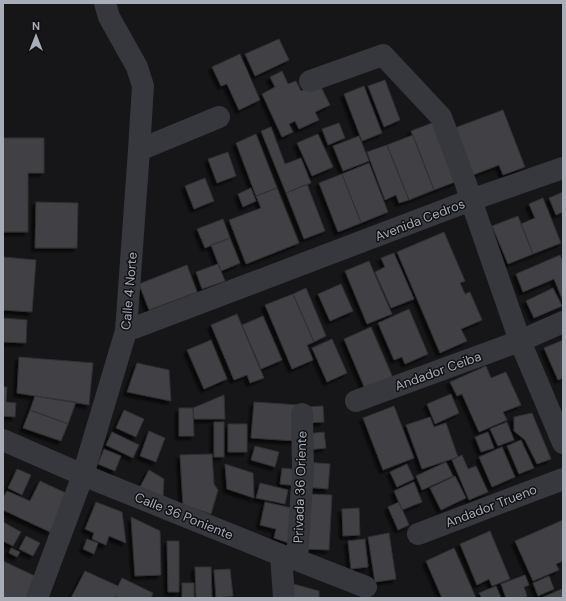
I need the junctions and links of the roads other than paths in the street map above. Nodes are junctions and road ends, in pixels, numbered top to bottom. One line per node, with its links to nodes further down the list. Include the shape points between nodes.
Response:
1 (105, 3): 4 (street, Calle 4 Norte, via 109,17 137,67 143,86)
2 (310, 81): 6 (street, via 383,55 441,117)
3 (220, 117): 4 (street)
4 (139, 150): 8 (street, Calle 4 Norte)
5 (563, 168): 6 (street)
6 (471, 200): 8 (street, Avenida Cedros); 9 (street, Avenida Cedros)
7 (563, 322): 9 (street, Andador Ceiba)
8 (126, 331): 14 (street, Calle 4 Norte)
9 (520, 340): 10 (street, Andador Ceiba); 13 (street, Avenida Cedros)
10 (356, 401)
11 (302, 414): 17 (street, Privada 36 Oriente, via 303,470)
12 (3, 440): 14 (street, Calle 36 Poniente)
13 (563, 443)
14 (83, 475): 17 (street, Calle 36 Poniente); 19 (street, Calle 4 Norte)
15 (563, 479): 16 (street, Andador Trueno)
16 (418, 534)
17 (289, 557): 18 (street, Calle 36 Poniente); 20 (street, Privada 36 Oriente)
18 (366, 587)
19 (37, 598)
20 (284, 598)

